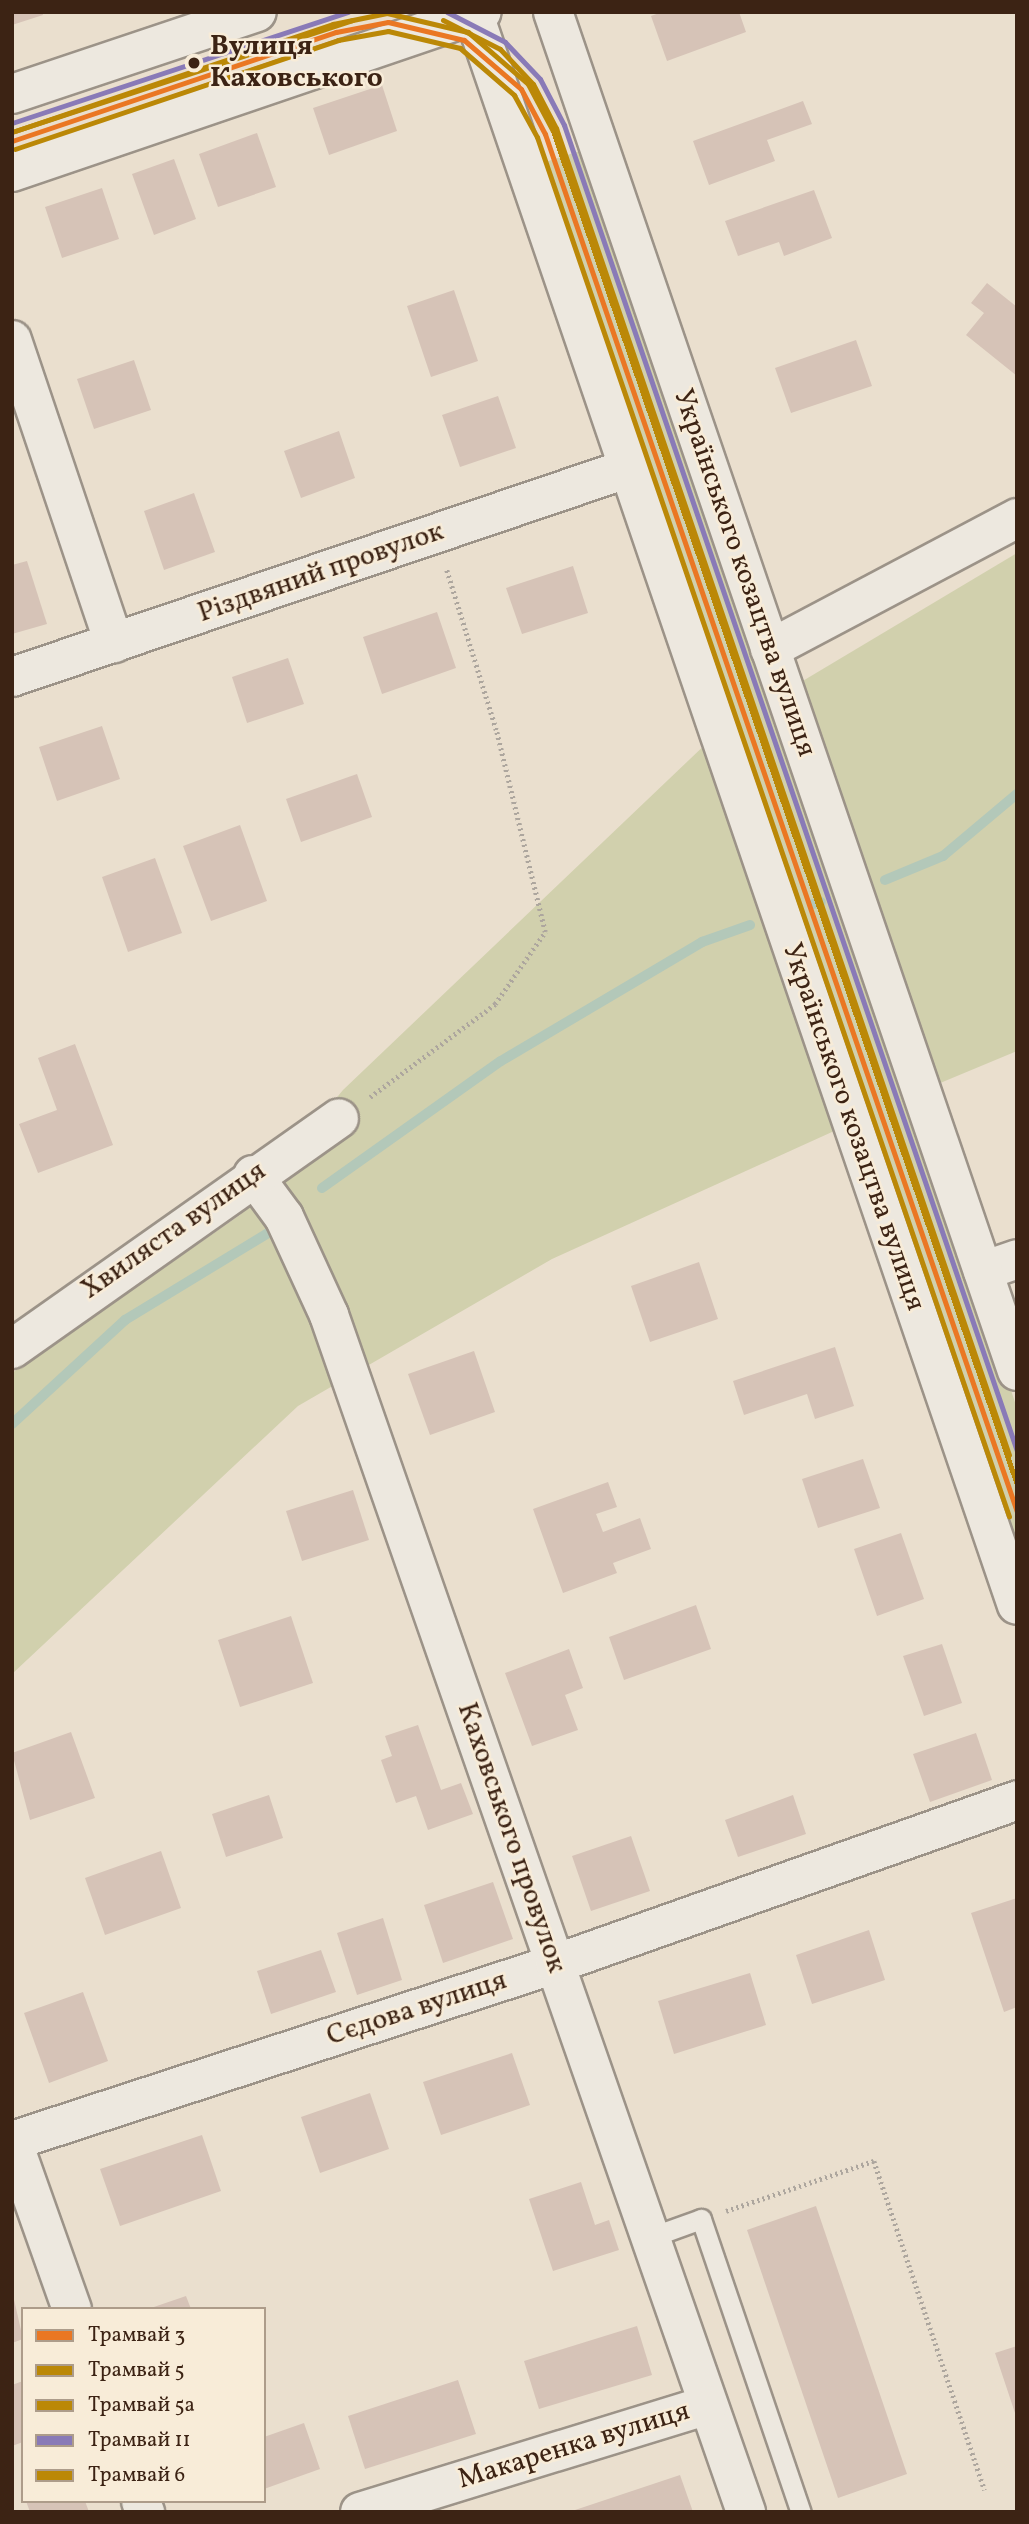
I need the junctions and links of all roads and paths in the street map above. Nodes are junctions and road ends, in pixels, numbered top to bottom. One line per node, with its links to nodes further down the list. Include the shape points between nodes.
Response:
1 (257, 12): 4 (street)
2 (553, 12): 11 (street, Українського козацтва вулиця)
3 (476, 13): 5 (street); 7 (street, Українського козацтва вулиця)
4 (12, 94)
5 (12, 172)
6 (12, 340): 10 (street)
7 (629, 467): 9 (street, Різдвяний провулок); 18 (street, Українського козацтва вулиця)
8 (1017, 518): 11 (street)
9 (436, 534): 10 (street, Різдвяний провулок); 13 (path, via 496,730 545,932 495,1004)
10 (114, 643): 12 (street, Різдвяний провулок)
11 (770, 649): 15 (street, Українського козацтва вулиця)
12 (12, 677)
13 (339, 1118): 14 (street, Хвиляста вулиця)
14 (253, 1175): 16 (street, Хвиляста вулиця); 20 (street, Каховського провулок, via 284,1217 329,1315)
15 (1000, 1265): 17 (street, Українського козацтва вулиця)
16 (12, 1349)
17 (1017, 1371)
18 (1017, 1605)
19 (1017, 1800): 20 (street, Сєдова вулиця)
20 (555, 1964): 21 (street, Сєдова вулиця); 23 (street, Каховського провулок)
21 (12, 2141): 24 (street)
22 (702, 2220): 23 (lane); 26 (path, via 874,2161); 29 (lane)
23 (651, 2237): 25 (street, Каховського провулок)
24 (71, 2307)
25 (708, 2405): 27 (street, Макаренка вулиця); 28 (street, Каховського провулок)
26 (985, 2490)
27 (360, 2512)
28 (746, 2512)
29 (801, 2512)

